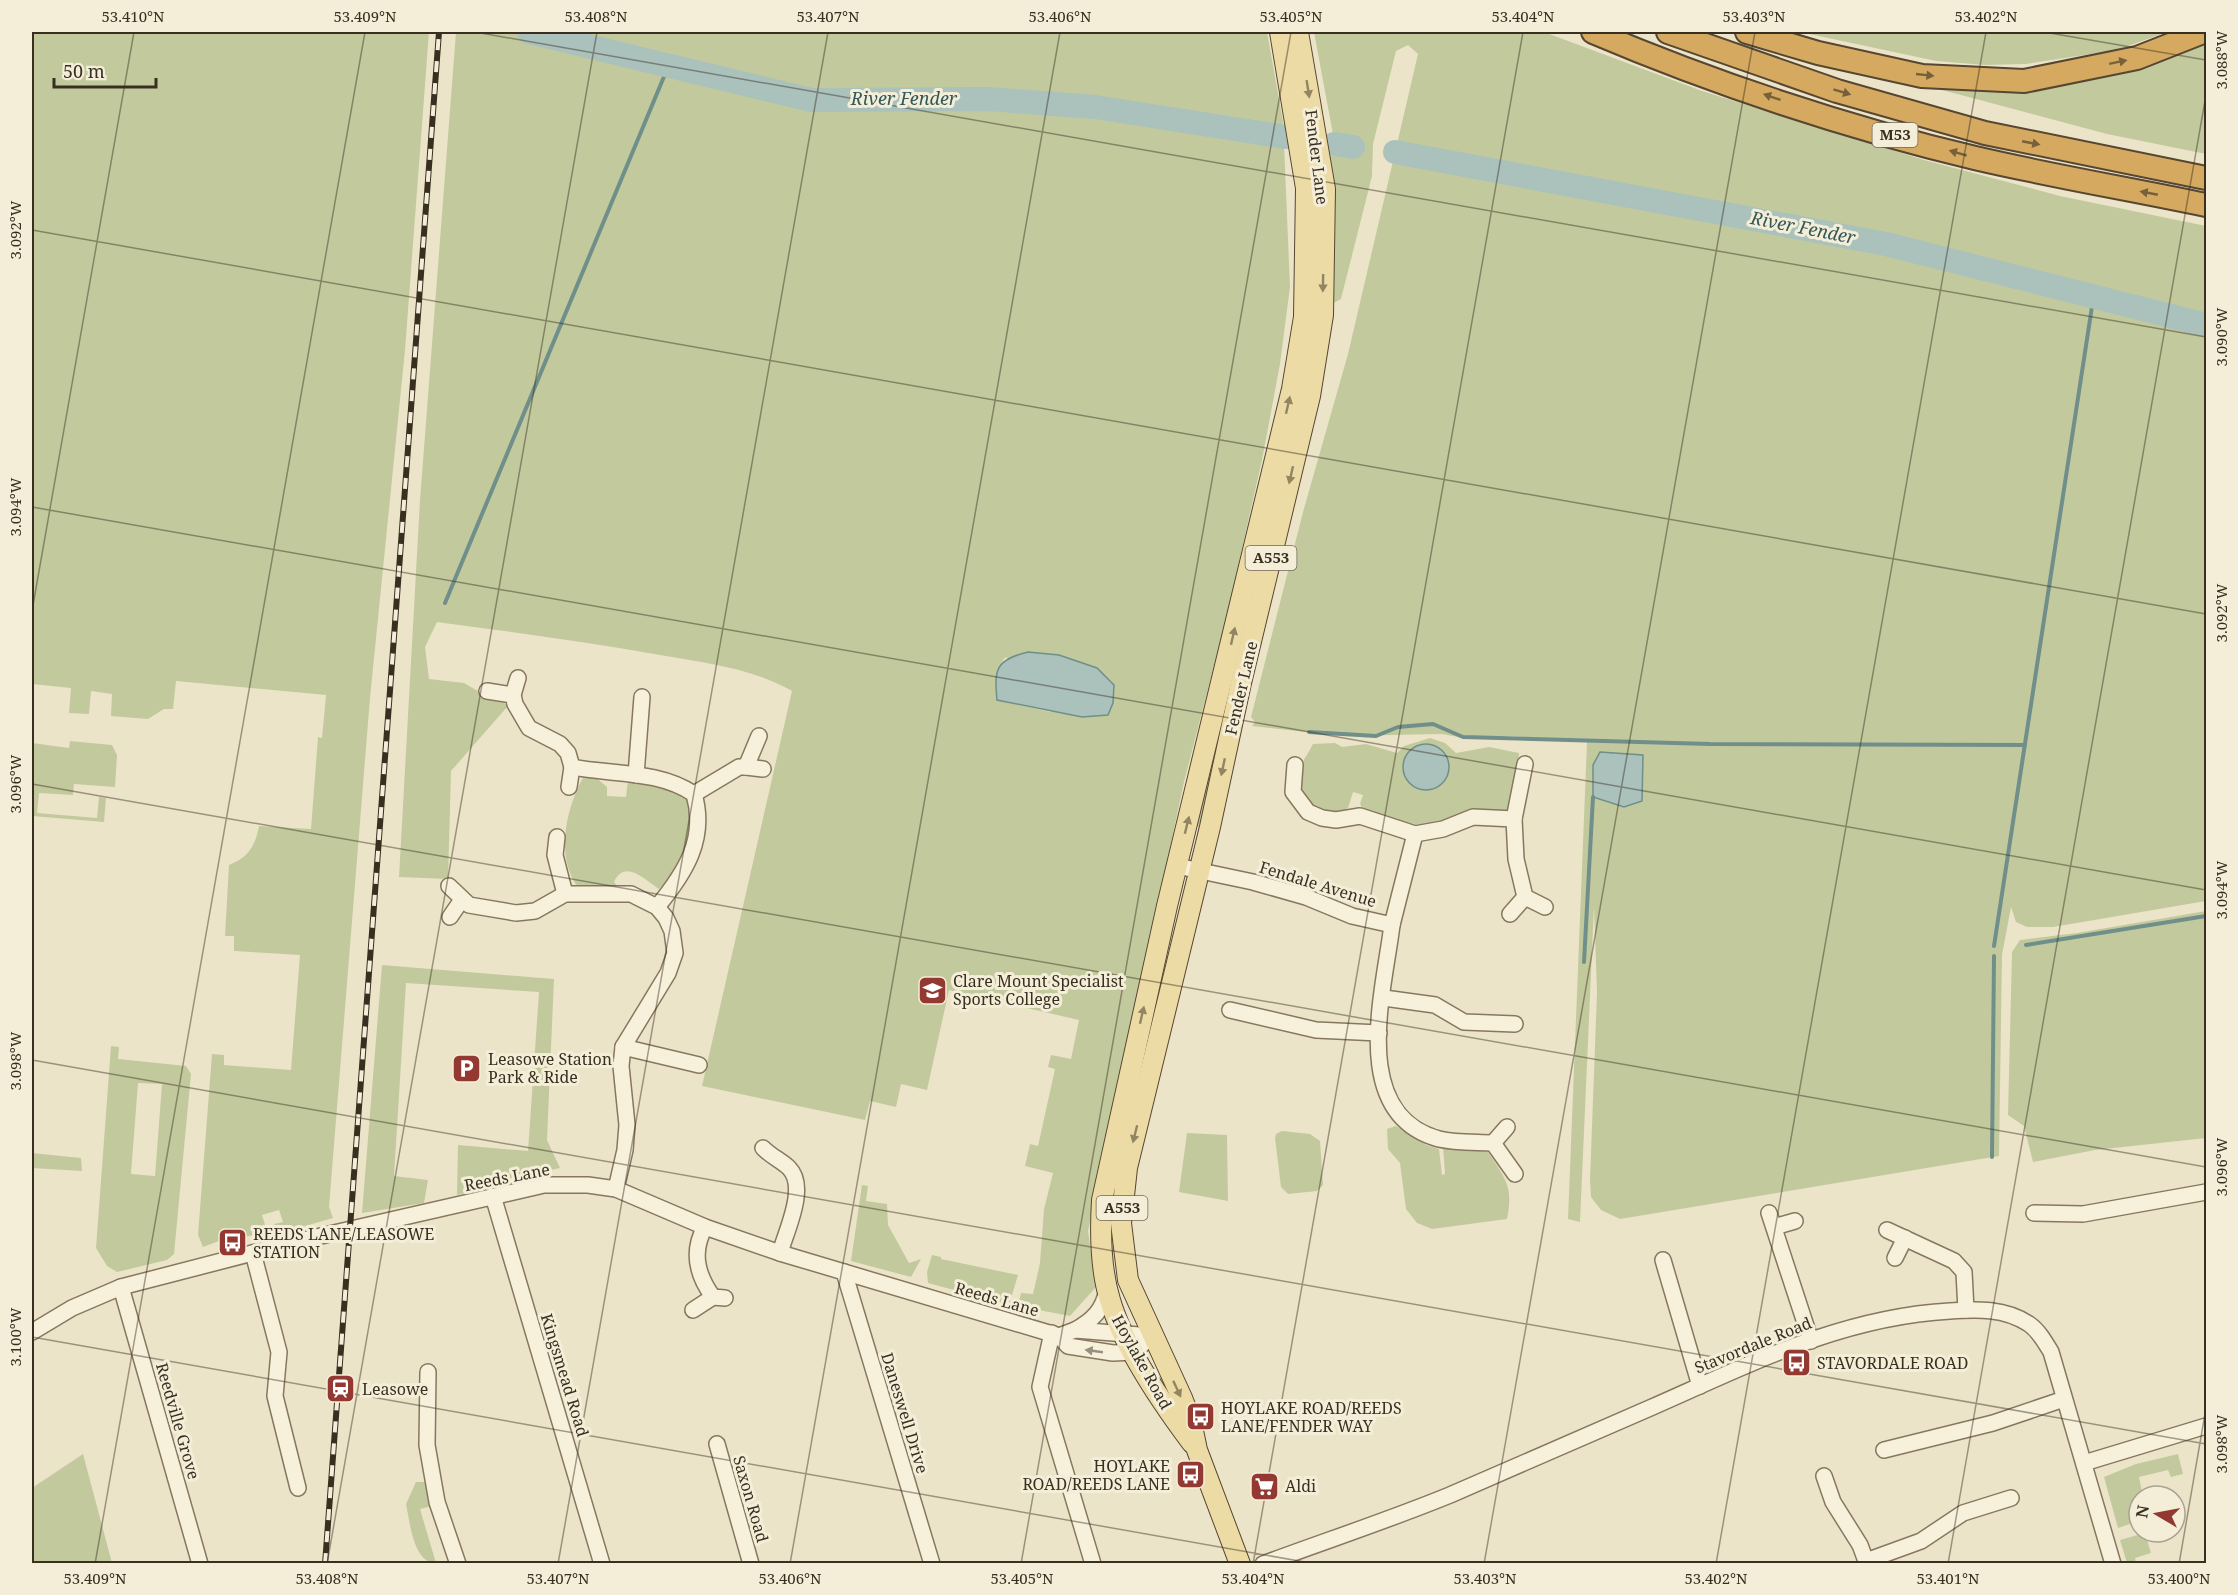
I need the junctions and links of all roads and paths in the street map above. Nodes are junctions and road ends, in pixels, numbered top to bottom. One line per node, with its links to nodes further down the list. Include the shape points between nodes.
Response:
1 (1280, 32): 25 (main road, Fender Lane / A553, one-way to 1, via 1292,389 1304,317 1306,188)
2 (1298, 32): 26 (main road, Fender Lane / A553, one-way to 26, via 1325,189 1323,315 1310,396)
3 (1593, 32): 8 (highway, M53, one-way to 3, via 1974,158 1823,115)
4 (1668, 32): 7 (highway, M53, one-way to 7, via 1837,91 1985,133)
5 (1746, 32): 6 (highway, one-way to 6, via 1922,76 2024,81 2137,58)
6 (2203, 32)
7 (2206, 178)
8 (2206, 205)
9 (518, 678): 11 (street)
10 (486, 691): 11 (street)
11 (513, 694): 16 (street, via 514,704 529,728 560,744)
12 (642, 698): 19 (street)
13 (759, 736): 17 (street)
14 (1525, 764): 22 (street)
15 (1295, 765): 23 (street, via 1293,792 1308,812 1336,820 1360,816)
16 (572, 767): 19 (street); 20 (street)
17 (747, 767): 18 (street); 21 (street, via 739,767)
18 (763, 769)
19 (636, 775): 21 (street, via 674,782)
20 (569, 787)
21 (694, 794): 31 (street, via 698,835 693,854 681,878)
22 (1514, 819): 23 (street, via 1473,817 1443,829); 29 (street, via 1516,859)
23 (1415, 834): 35 (street, Fendale Avenue)
24 (557, 837): 28 (street, via 555,855)
25 (1177, 867): 26 (street, Fendale Avenue); 60 (main road, Fender Lane / A553, one-way to 25, via 1101,1221 1106,1175)
26 (1199, 871): 35 (street, Fendale Avenue, via 1295,894 1352,916); 67 (main road, Fender Lane / A553, one-way to 67, via 1127,1168 1123,1201 1121,1223 1128,1280)
27 (448, 886): 30 (street)
28 (565, 894): 30 (street, via 535,911 516,913 488,910); 31 (street, via 631,894)
29 (1525, 897): 32 (street); 33 (street)
30 (461, 901): 34 (street)
31 (657, 907): 40 (street, via 672,931 675,953 668,973)
32 (1545, 907)
33 (1510, 914)
34 (450, 917)
35 (1392, 925): 36 (street)
36 (1384, 998): 38 (street, via 1435,1005 1464,1022); 39 (street)
37 (1230, 1010): 39 (street, via 1316,1030)
38 (1515, 1024)
39 (1379, 1033): 43 (street, via 1381,1079 1402,1118 1436,1138)
40 (623, 1047): 41 (street); 46 (street, via 627,1125)
41 (699, 1065)
42 (1507, 1127): 43 (street)
43 (1493, 1143): 45 (street)
44 (763, 1148): 55 (street, via 789,1168 796,1182 794,1210)
45 (1515, 1174)
46 (616, 1190): 48 (street, Reeds Lane, via 588,1185 544,1185); 51 (street, Reeds Lane)
47 (2206, 1192): 49 (street, via 2083,1214)
48 (493, 1196): 54 (street, Reeds Lane); 84 (street, Kingsmead Road)
49 (2034, 1213)
50 (1795, 1221): 68 (street, via 1771,1220)
51 (705, 1227): 55 (street, Reeds Lane); 61 (street, via 698,1243 697,1265 702,1282 719,1298)
52 (1887, 1230): 53 (street)
53 (1905, 1238): 56 (street); 62 (street, via 1954,1261 1964,1272)
54 (253, 1252): 59 (street, Reeds Lane); 79 (street, via 279,1352 275,1396)
55 (780, 1253): 58 (street, Reeds Lane)
56 (1895, 1258)
57 (1663, 1260): 71 (street)
58 (844, 1272): 66 (street, Reeds Lane); 86 (street, Daneswell Drive)
59 (121, 1287): 64 (street, Reeds Lane, via 72,1308); 82 (street, Reedville Grove)
60 (1109, 1295): 63 (street, via 1096,1315); 65 (main road, Hoylake Road / A553)
61 (693, 1310)
62 (1966, 1310): 68 (street, Stavordale Road, via 1881,1318); 72 (street, Stavordale Road, via 1993,1310 2030,1325 2051,1352)
63 (1075, 1330): 65 (street); 66 (street)
64 (32, 1332)
65 (1125, 1334): 67 (street); 69 (main road, Hoylake Road / A553)
66 (1055, 1335): 69 (street, Reeds Lane, one-way to 66, via 1090,1351 1068,1346); 87 (street, via 1040,1388)
67 (1152, 1336): 69 (street); 75 (main road, Hoylake Road / A553, one-way to 75, via 1185,1406)
68 (1810, 1341): 71 (street, Stavordale Road)
69 (1134, 1352): 75 (main road, Hoylake Road / A553)
70 (428, 1372): 83 (street, via 427,1445 436,1502)
71 (1700, 1386): 89 (street, Stavordale Road, via 1450,1495)
72 (2064, 1399): 76 (street, via 1993,1423); 77 (street, Stavordale Road)
73 (2206, 1426): 77 (street)
74 (717, 1444): 85 (street, Saxon Road)
75 (1197, 1450): 88 (main road, Hoylake Road / A553)
76 (1884, 1450)
77 (2084, 1463): 90 (street, Stavordale Road)
78 (1824, 1476): 81 (street, via 1833,1502)
79 (298, 1488)
80 (2011, 1498): 81 (street, via 1963,1513 1921,1541)
81 (1866, 1562)
82 (200, 1563)
83 (458, 1563)
84 (602, 1563)
85 (751, 1563)
86 (932, 1563)
87 (1093, 1563)
88 (1240, 1563)
89 (1263, 1563)
90 (2113, 1563)

